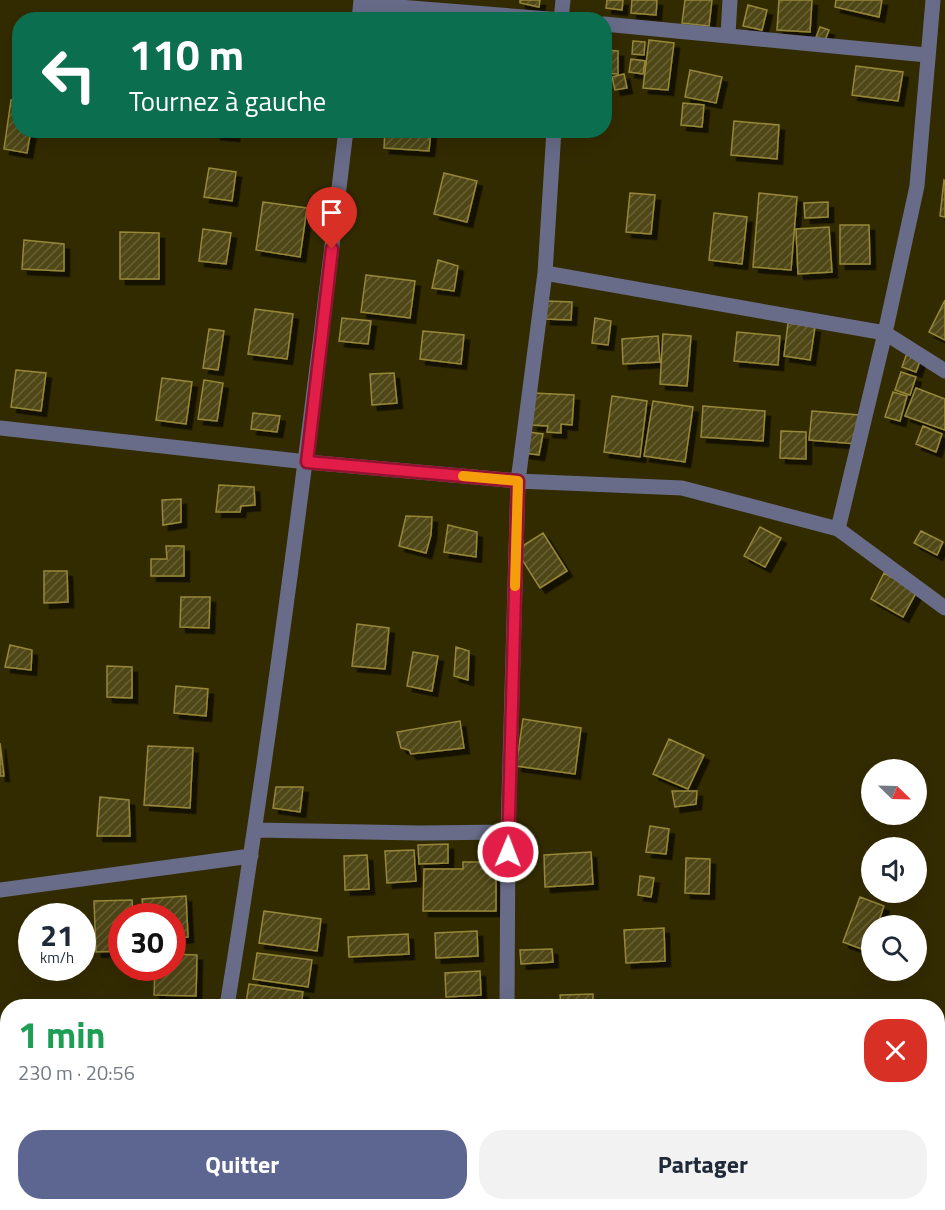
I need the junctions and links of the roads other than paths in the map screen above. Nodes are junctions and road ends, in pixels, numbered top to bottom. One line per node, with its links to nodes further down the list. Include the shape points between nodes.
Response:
1 (730, 0): 6 (street)
2 (933, 0): 7 (street)
3 (361, 2): 4 (street)
4 (479, 12)
5 (612, 25): 6 (street)
6 (728, 35): 7 (street)
7 (927, 55): 11 (street, via 917,186)
8 (345, 138): 14 (street)
9 (553, 138): 10 (street)
10 (545, 273): 11 (street); 15 (street)
11 (885, 333): 12 (street); 16 (street)
12 (945, 371)
13 (0, 428): 14 (street)
14 (307, 462): 15 (street); 18 (street)
15 (518, 481): 16 (street, via 682,488); 19 (street)
16 (838, 529): 17 (street)
17 (945, 608)
18 (255, 830): 19 (street); 20 (street)
19 (508, 832): 23 (street)
20 (251, 856): 21 (street); 22 (street)
21 (0, 890)
22 (228, 999)
23 (507, 999)

